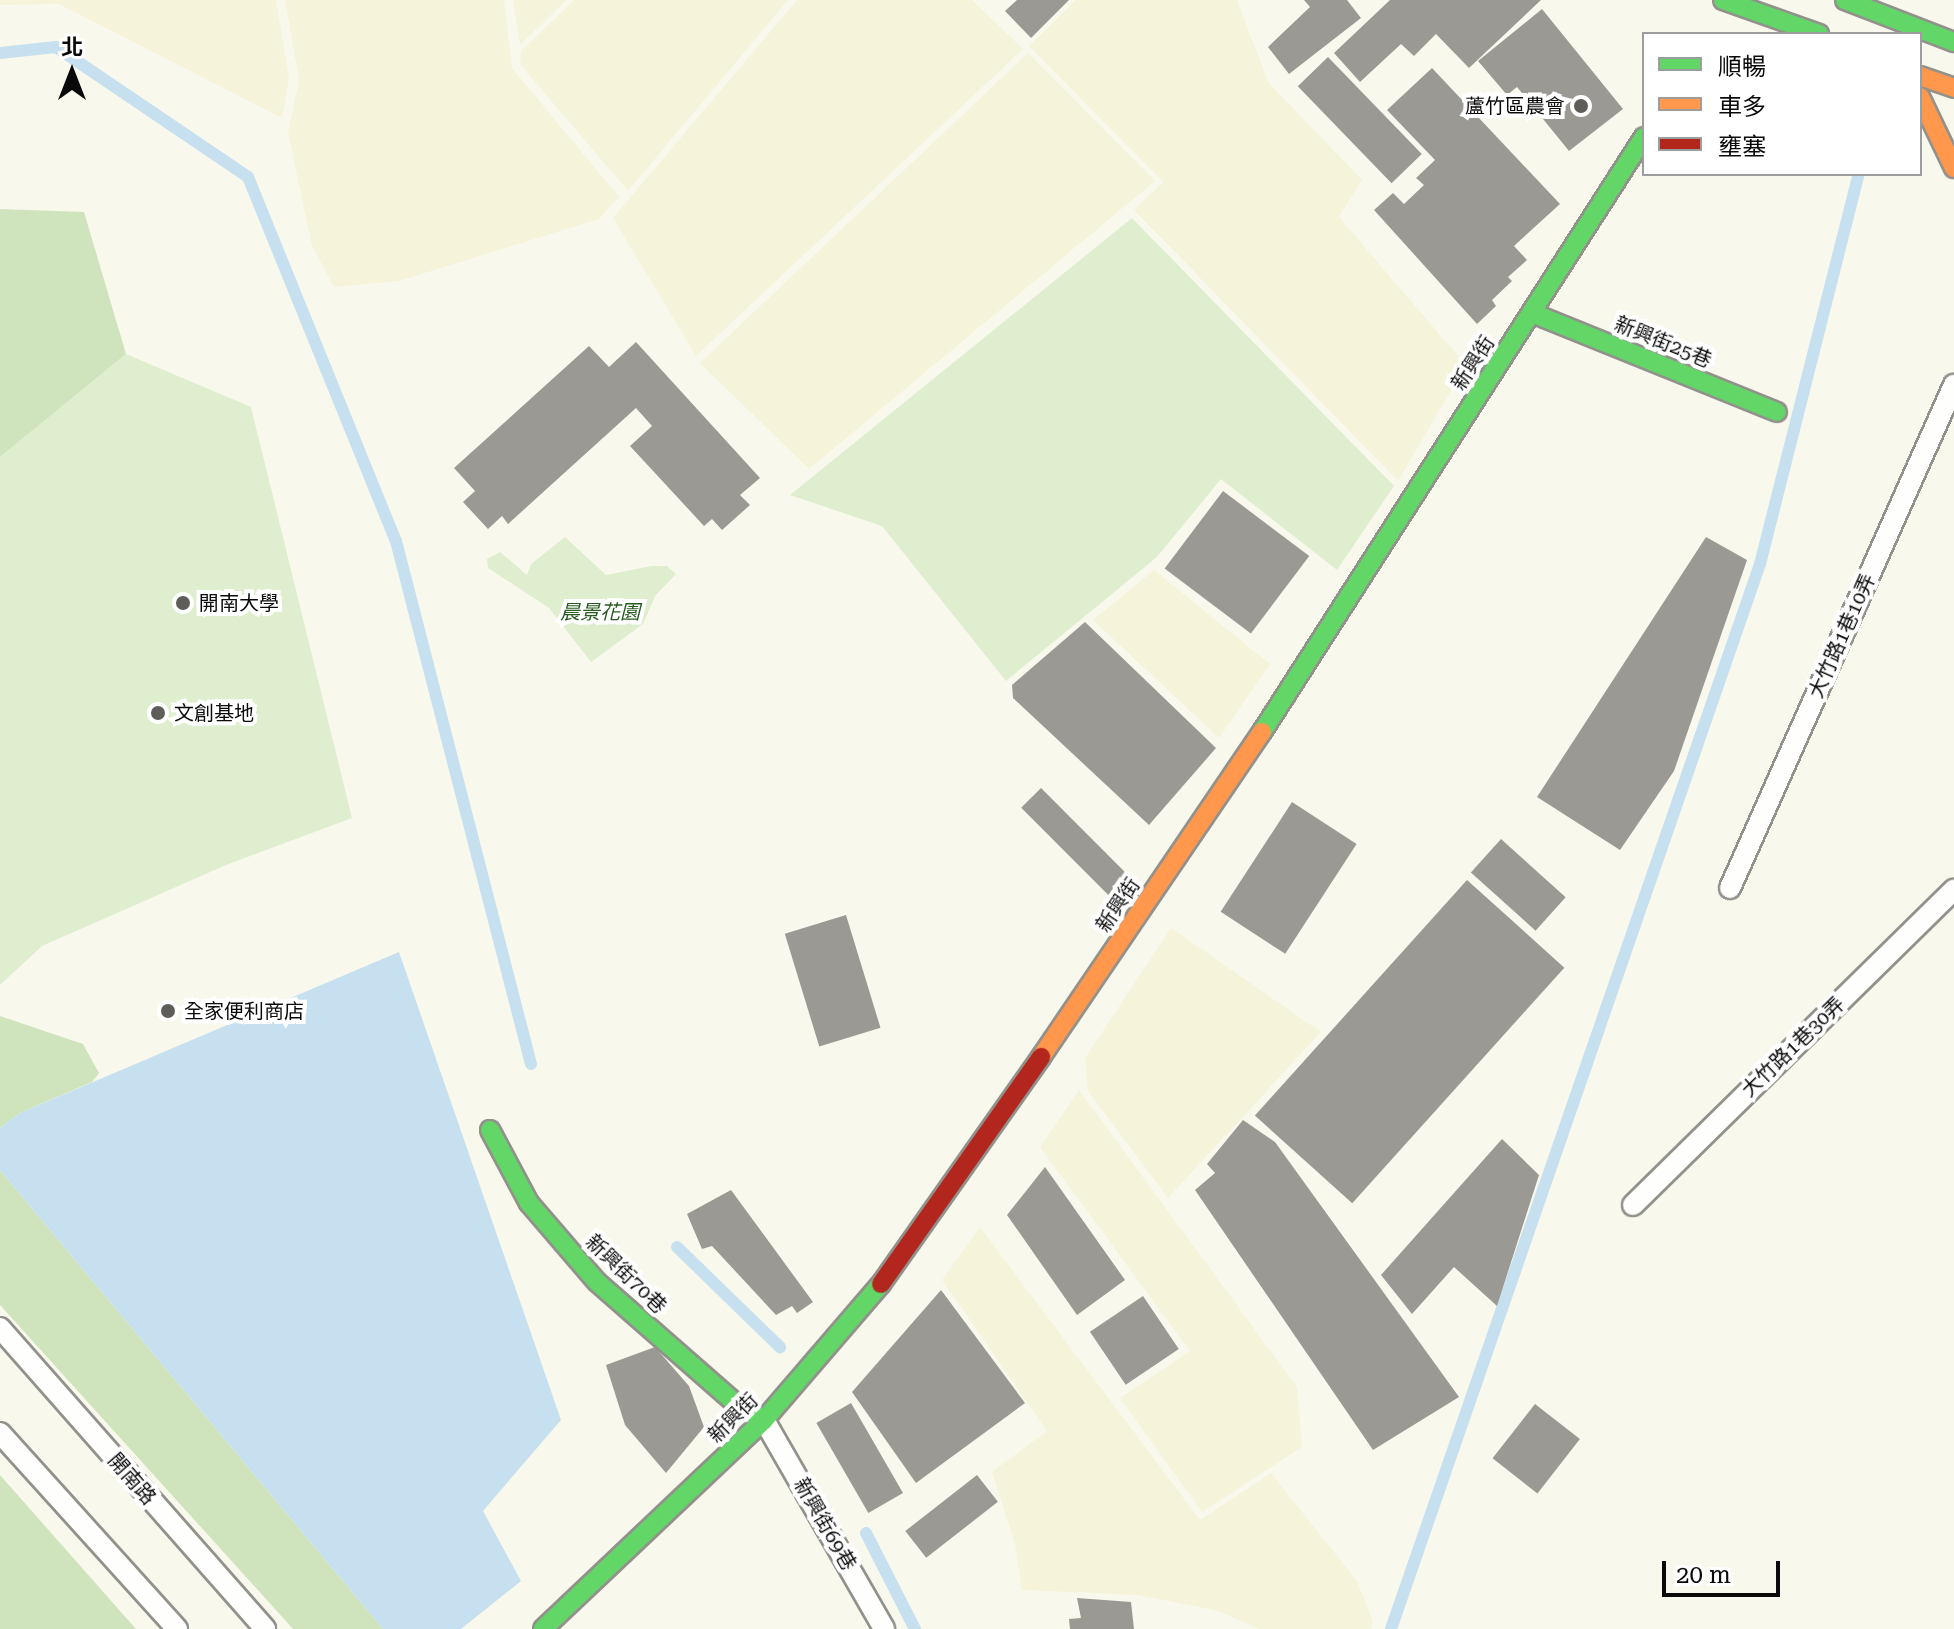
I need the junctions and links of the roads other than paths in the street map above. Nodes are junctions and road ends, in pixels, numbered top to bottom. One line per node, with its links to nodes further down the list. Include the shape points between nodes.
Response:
1 (1845, 0): 5 (street)
2 (1727, 1): 3 (street); 4 (street)
3 (1716, 24)
4 (1813, 32)
5 (1954, 42)
6 (1922, 77): 7 (street)
7 (1954, 88)
8 (1922, 101): 10 (street)
9 (1642, 140): 11 (street, 新興街)
10 (1954, 168)
11 (1532, 313): 13 (street, 新興街25巷); 19 (street, 新興街, via 1293,687 906,1255)
12 (1954, 385): 14 (lane, 大竹路1巷10弄)
13 (1777, 412)
14 (1730, 888)
15 (1954, 890): 17 (lane, 大竹路1巷30弄)
16 (490, 1130): 19 (street, 新興街70巷, via 529,1203 597,1282 733,1401)
17 (1633, 1205)
18 (0, 1328): 22 (lane, 開南路)
19 (764, 1420): 23 (street, 新興街); 24 (lane, 新興街69巷)
20 (0, 1433): 21 (lane)
21 (177, 1629)
22 (265, 1629)
23 (543, 1629)
24 (884, 1629)

